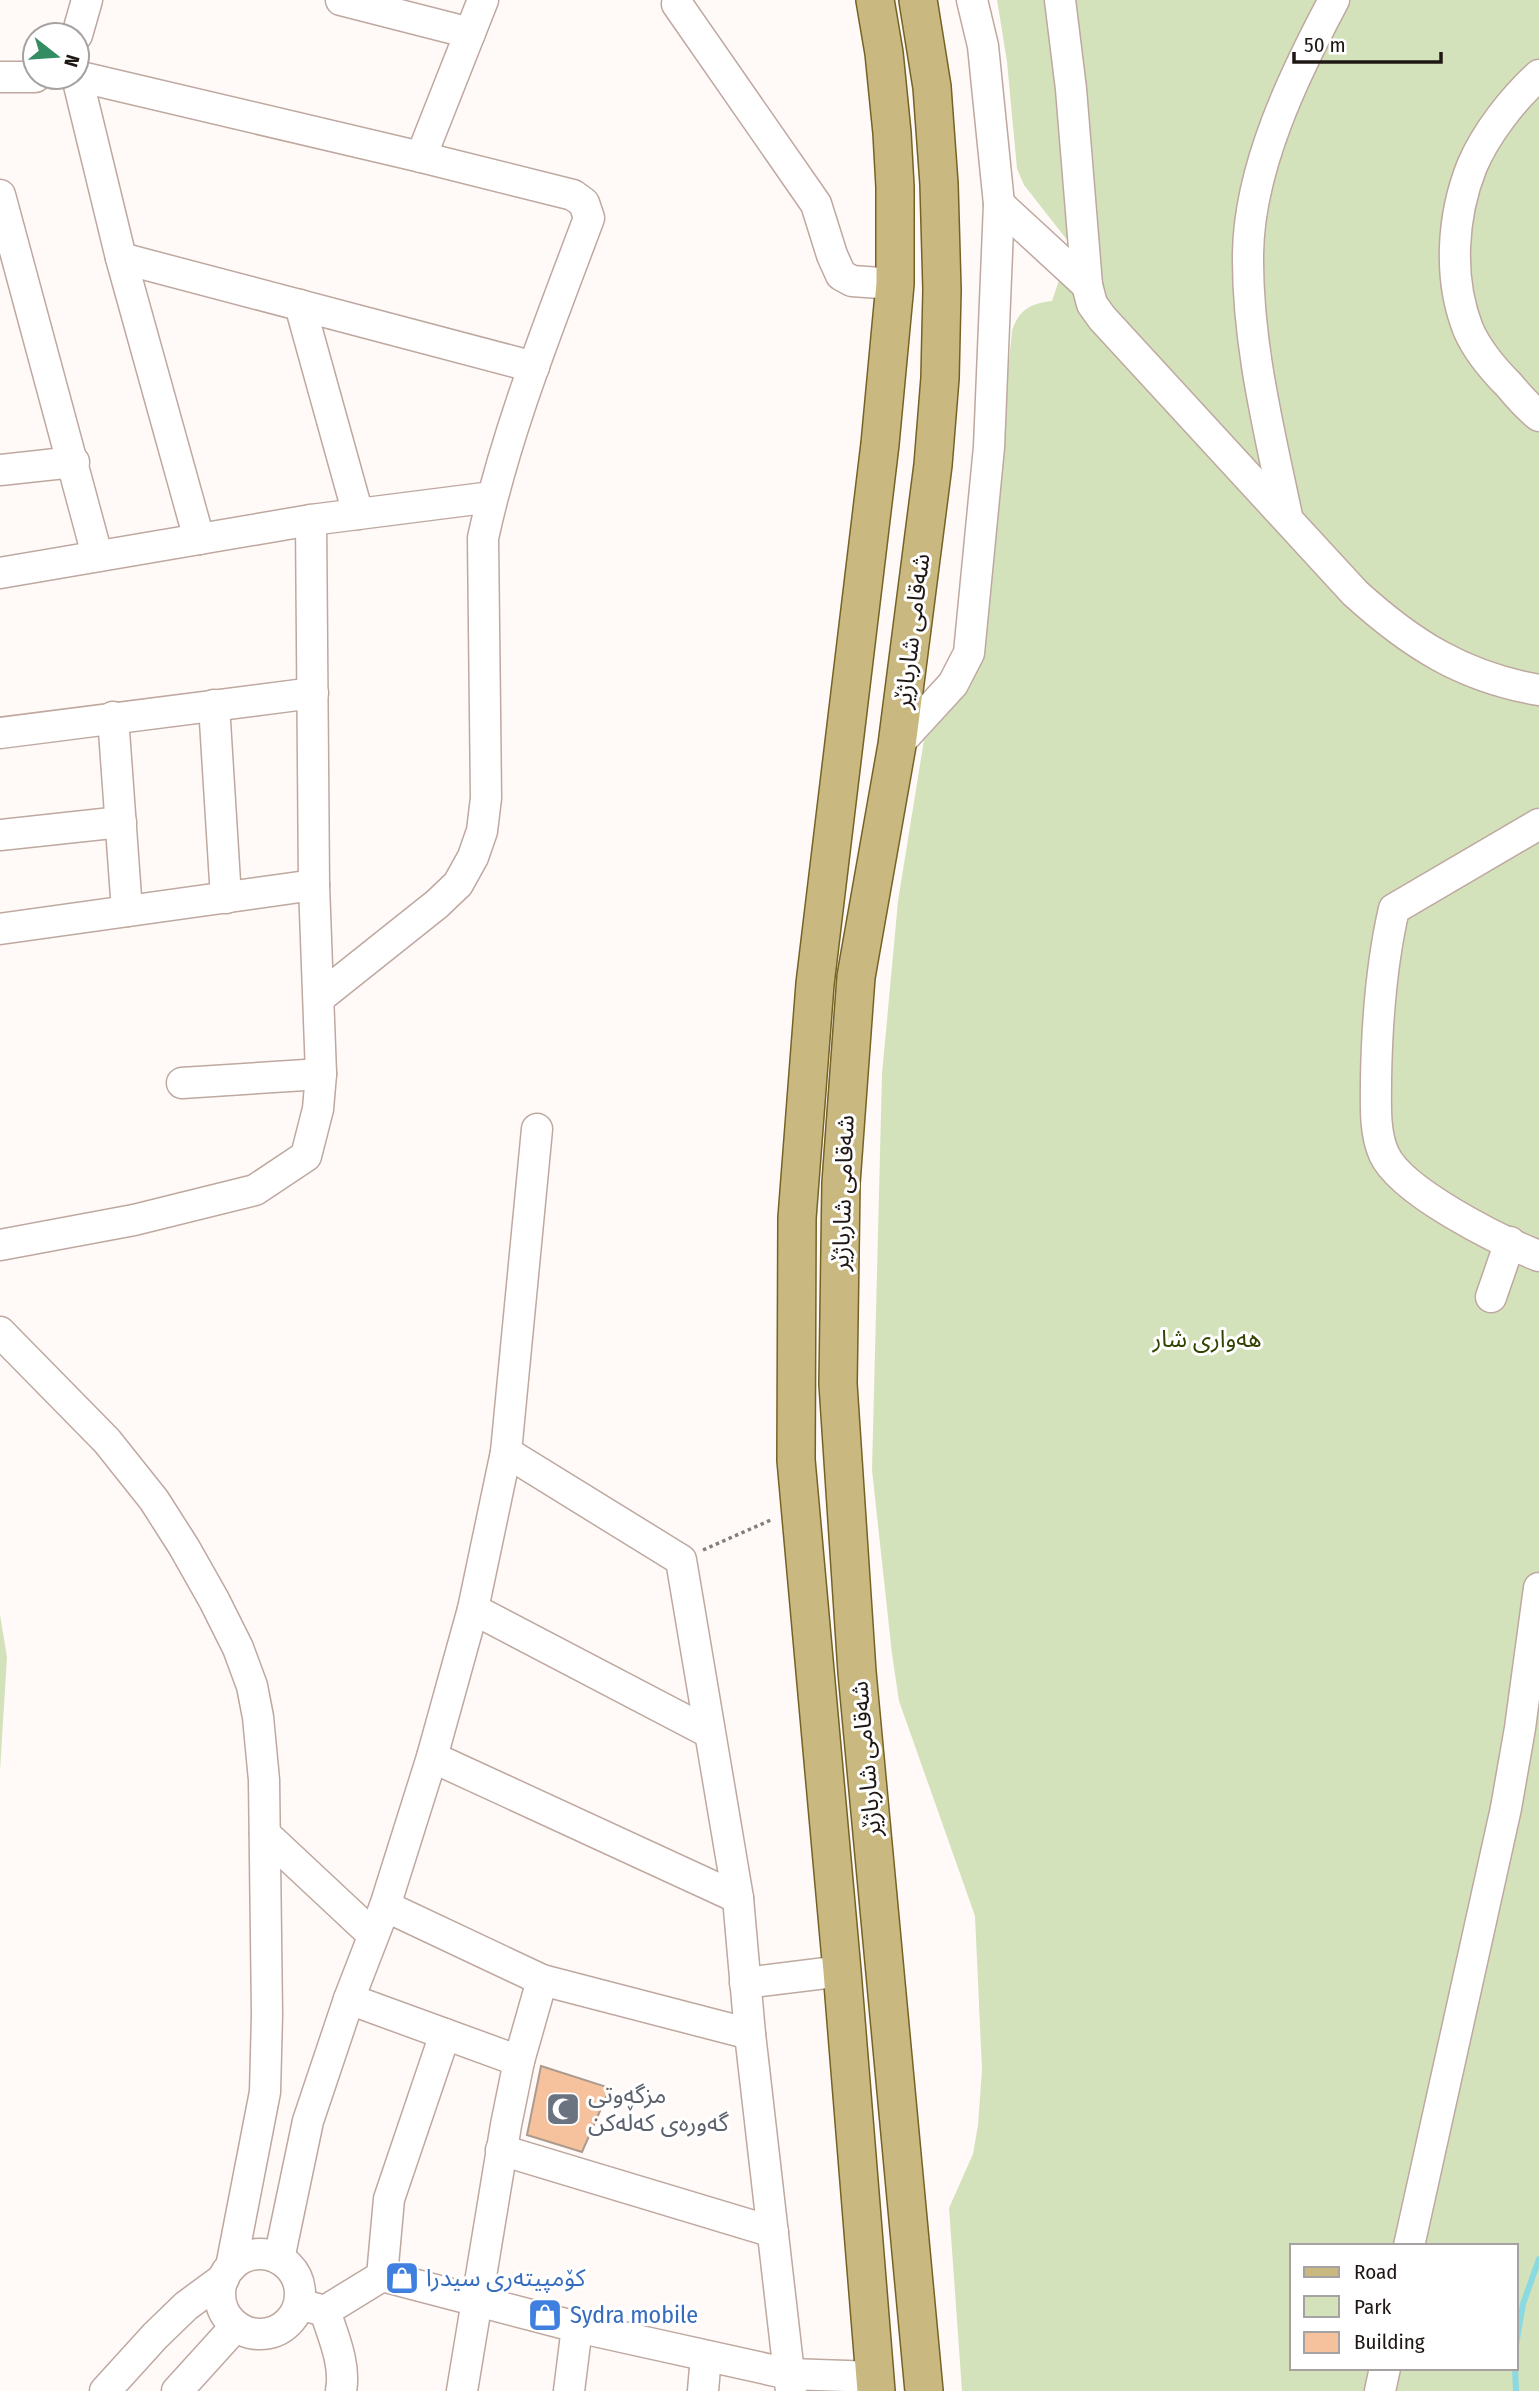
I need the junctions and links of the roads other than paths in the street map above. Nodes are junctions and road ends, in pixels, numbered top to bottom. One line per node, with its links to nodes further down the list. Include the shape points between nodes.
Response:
1 (87, 0): 11 (street)
2 (341, 0): 10 (street)
3 (483, 0): 12 (street)
4 (875, 0): 22 (main road, شەقامی شارباژێر, via 892,133)
5 (918, 0): 41 (main road, شەقامی شارباژێر, via 936,128 942,334 933,465)
6 (972, 0): 20 (street, via 983,46)
7 (1060, 0): 23 (street)
8 (1334, 0): 31 (street, via 1288,89 1253,205 1248,252 1255,362)
9 (677, 4): 22 (street, via 816,204 841,275 852,281)
10 (406, 8): 12 (street)
11 (81, 21)
12 (470, 33): 18 (street)
13 (1539, 75): 26 (street, via 1506,112 1472,164 1454,241 1457,286 1469,329 1491,367)
14 (21, 76): 15 (street)
15 (0, 77)
16 (91, 79): 18 (street)
17 (81, 91): 21 (street)
18 (421, 156): 25 (street, via 573,195 584,203 589,218)
19 (0, 195): 27 (street)
20 (999, 204): 23 (street); 41 (street, via 989,446 969,653 953,684)
21 (121, 258): 24 (street); 33 (street)
22 (895, 284): 53 (main road, شەقامی شارباژێر, via 815,984)
23 (1087, 285): 31 (street, via 1102,318)
24 (300, 305): 25 (street); 30 (street)
25 (534, 367): 29 (street)
26 (1539, 416)
27 (74, 462): 28 (street); 34 (street)
28 (0, 470)
29 (492, 497): 30 (street); 49 (street, via 483,538 486,798 482,831 458,884)
30 (358, 514): 32 (street)
31 (1287, 517): 36 (street, via 1390,625 1466,669)
32 (311, 520): 33 (street); 37 (street)
33 (199, 540): 34 (street)
34 (97, 555): 35 (street)
35 (0, 572)
36 (1539, 690)
37 (313, 692): 38 (street); 45 (street)
38 (214, 705): 39 (street); 46 (street)
39 (113, 717): 40 (street); 42 (street)
40 (0, 733)
41 (897, 745): 54 (main road, شەقامی شارباژێر, via 856,976)
42 (121, 822): 44 (street); 47 (street)
43 (1539, 824): 55 (street, via 1394,909 1379,1005 1377,1125 1384,1153 1396,1171 1420,1191)
44 (0, 835)
45 (314, 885): 46 (street); 49 (street)
46 (226, 898): 47 (street)
47 (127, 911): 48 (street)
48 (0, 929)
49 (320, 998): 50 (street)
50 (321, 1074): 51 (street); 56 (street, via 306,1156 256,1190 134,1220)
51 (182, 1083)
52 (537, 1129): 60 (street)
53 (803, 1144): 54 (main road); 69 (main road, شەقامی شارباژێر, via 797,1232 796,1460)
54 (844, 1146): 96 (main road, شەقامی شارباژێر, via 838,1384 858,1672)
55 (1510, 1242): 57 (street); 58 (street)
56 (0, 1245)
57 (1539, 1256)
58 (1491, 1297)
59 (0, 1332): 65 (street, via 107,1441 154,1500 214,1600 238,1648 254,1696)
60 (506, 1452): 62 (street); 63 (street, via 681,1560)
61 (1539, 1588): 78 (street, via 1506,1808)
62 (473, 1609): 63 (street); 64 (street)
63 (708, 1732): 66 (street)
64 (432, 1757): 66 (street); 67 (street)
65 (265, 1834): 68 (street); 80 (street, via 265,2092)
66 (737, 1898): 71 (street)
67 (385, 1906): 68 (street); 70 (street)
68 (373, 1935): 72 (street)
69 (842, 1971): 71 (street); 89 (main road, شەقامی شارباژێر)
70 (542, 1980): 74 (street); 75 (street)
71 (745, 1983): 74 (street)
72 (349, 1999): 73 (street); 79 (street, via 308,2121)
73 (445, 2034): 75 (street); 81 (street, via 388,2199)
74 (750, 2034): 77 (street)
75 (519, 2061): 76 (street)
76 (501, 2150): 77 (street); 82 (street)
77 (773, 2232): 88 (street)
78 (1409, 2244)
79 (279, 2259): 80 (street, via 254,2255 241,2259); 83 (street, via 297,2278)
80 (227, 2273): 84 (street, via 220,2291 222,2304); 90 (street, via 179,2313)
81 (382, 2276): 82 (street); 83 (street)
82 (476, 2300): 85 (street); 93 (street)
83 (312, 2307): 84 (street, via 273,2332 247,2332); 92 (street, via 339,2353)
84 (236, 2326): 91 (street)
85 (578, 2327): 86 (street); 94 (street)
86 (706, 2356): 88 (street); 95 (street)
87 (1385, 2370): 97 (street)
88 (790, 2383): 89 (street)
89 (875, 2384)
90 (105, 2391)
91 (177, 2391)
92 (341, 2391)
93 (462, 2391)
94 (569, 2391)
95 (703, 2391)
96 (924, 2391)
97 (1380, 2391)

